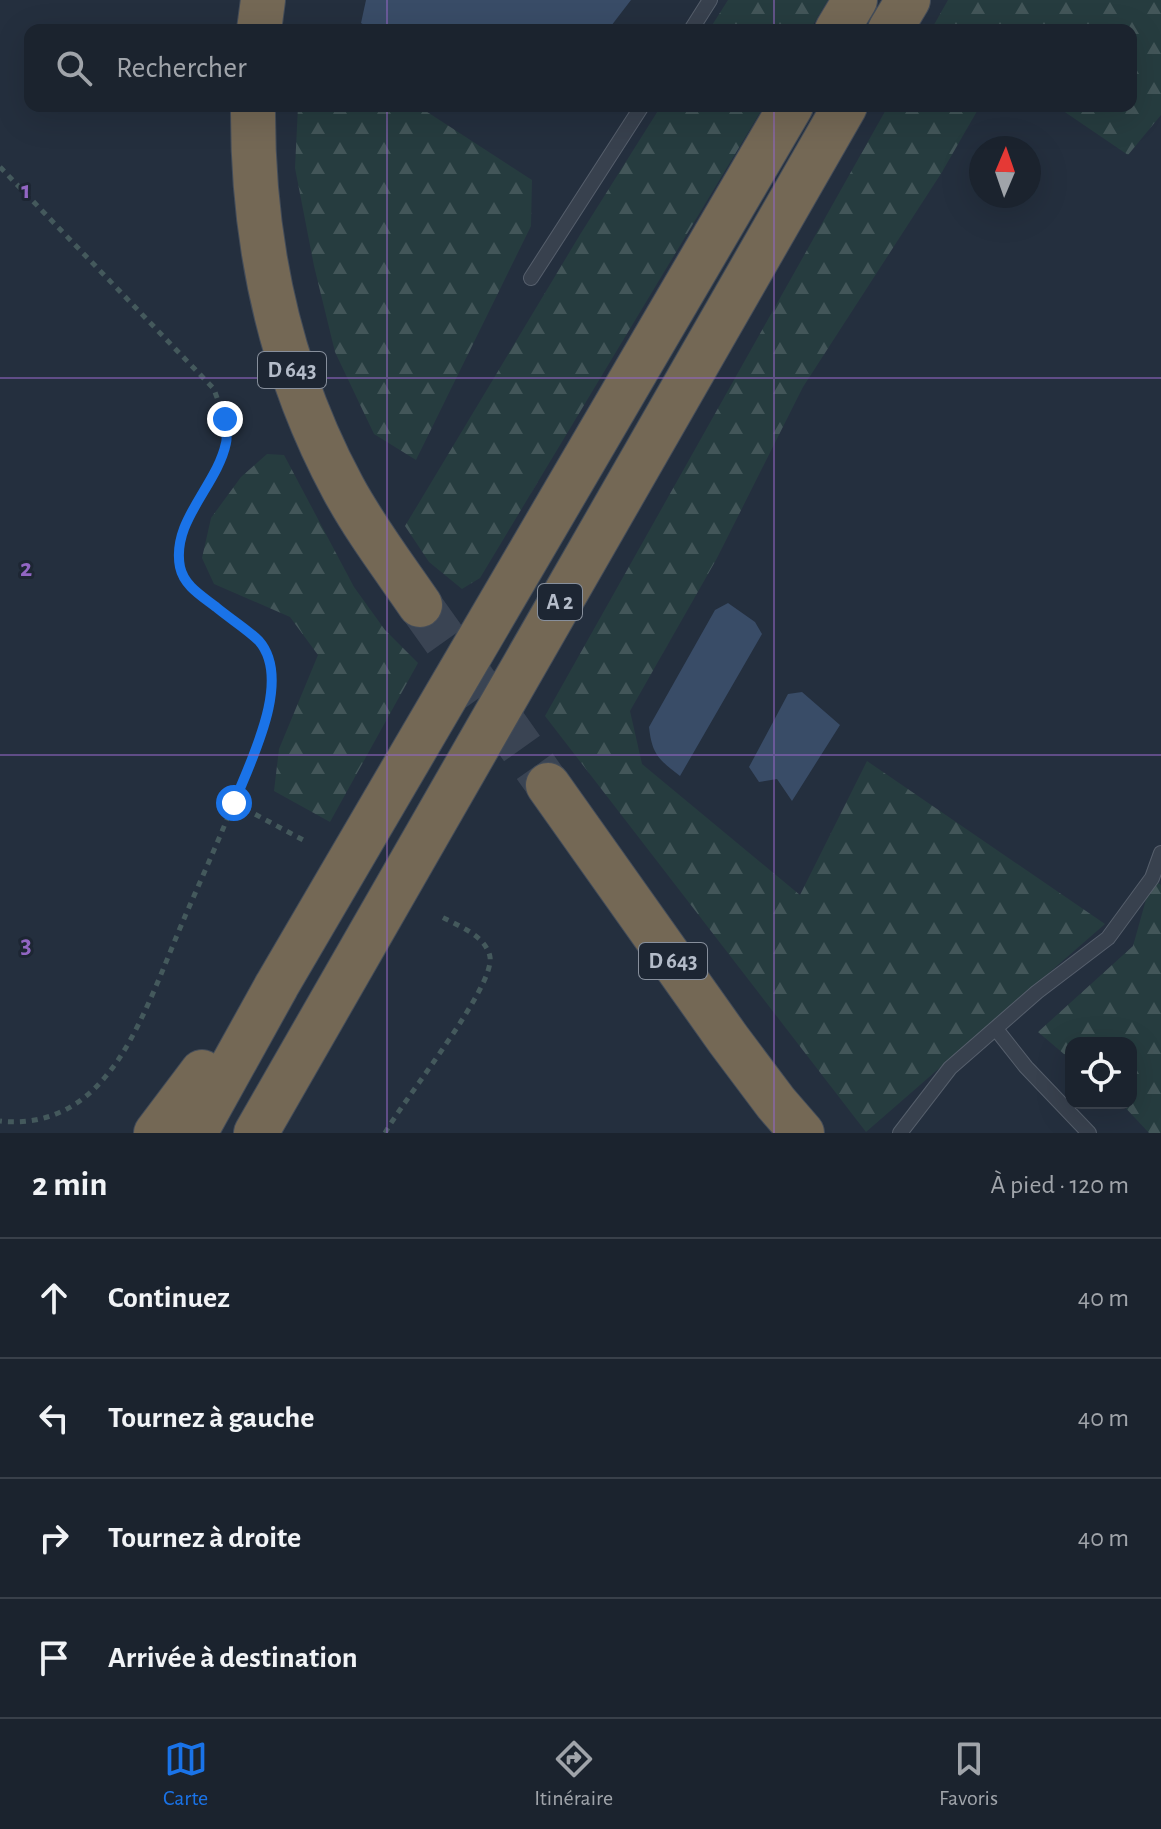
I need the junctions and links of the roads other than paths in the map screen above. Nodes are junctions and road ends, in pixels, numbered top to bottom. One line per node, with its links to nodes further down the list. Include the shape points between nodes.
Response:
1 (263, 0): 5 (highway)
2 (710, 0): 6 (lane)
3 (855, 0): 7 (highway)
4 (908, 0): 8 (highway)
5 (260, 24)
6 (695, 24)
7 (841, 24)
8 (894, 24)
9 (253, 112): 14 (highway, D 643, via 260,239 280,336 343,489)
10 (638, 112): 13 (lane)
11 (787, 112): 17 (highway, A 2)
12 (842, 112): 19 (highway, A 2)
13 (531, 278)
14 (420, 605)
15 (548, 785): 24 (highway, D 643, via 728,1039)
16 (1161, 853): 18 (lane, via 1152,878 1108,938)
17 (277, 985): 20 (highway); 21 (highway, A 2)
18 (996, 1029): 25 (lane, via 950,1068); 26 (lane)
19 (310, 1042): 22 (highway, A 2); 23 (highway, via 319,1063)
20 (156, 1133)
21 (195, 1133)
22 (256, 1133)
23 (284, 1133)
24 (802, 1133)
25 (900, 1133)
26 (1089, 1133)

